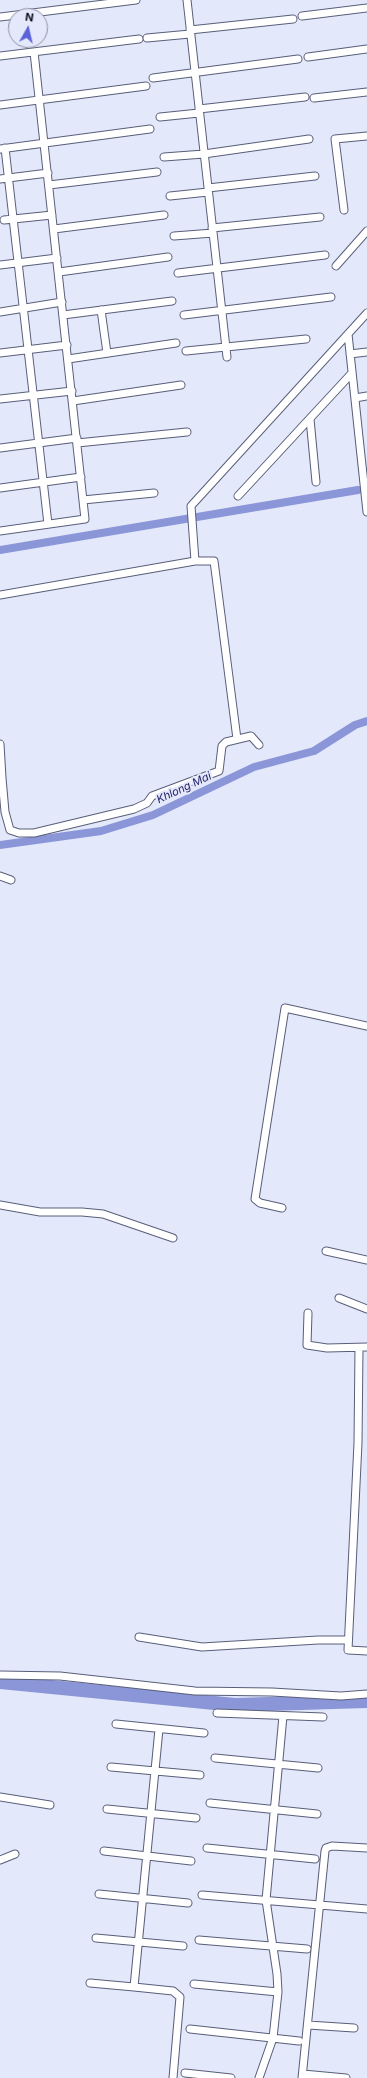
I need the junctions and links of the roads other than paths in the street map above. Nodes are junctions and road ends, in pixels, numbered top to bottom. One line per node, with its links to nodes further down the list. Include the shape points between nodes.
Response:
1 (136, 0): 5 (street)
2 (186, 0): 7 (street)
3 (367, 8): 4 (street)
4 (302, 16)
5 (0, 17)
6 (293, 19): 7 (street)
7 (190, 32): 9 (street); 13 (street)
8 (367, 49): 11 (street)
9 (34, 52): 10 (street); 19 (street)
10 (0, 56)
11 (308, 57)
12 (298, 59): 13 (street)
13 (195, 73): 14 (street); 21 (street)
14 (153, 78)
15 (146, 86): 19 (street)
16 (367, 92): 18 (street)
17 (305, 97): 21 (street)
18 (314, 98)
19 (40, 100): 20 (street); 26 (street)
20 (0, 105)
21 (199, 111): 22 (street); 28 (street)
22 (160, 117)
23 (150, 130): 26 (street)
24 (367, 136): 38 (street, via 335,139)
25 (309, 139): 28 (street)
26 (44, 143): 27 (street); 31 (street)
27 (3, 149): 33 (street)
28 (204, 154): 29 (street); 36 (street)
29 (164, 157)
30 (157, 172): 35 (street)
31 (48, 173): 33 (street); 35 (street)
32 (315, 176): 36 (street)
33 (9, 178): 34 (street); 42 (street)
34 (0, 179)
35 (49, 185): 39 (street)
36 (208, 190): 37 (street); 45 (street)
37 (170, 196)
38 (344, 210)
39 (52, 215): 42 (street); 44 (street)
40 (164, 215): 44 (street)
41 (320, 217): 45 (street)
42 (14, 219): 43 (street); 51 (street)
43 (4, 220)
44 (54, 229): 50 (street)
45 (213, 231): 47 (street); 54 (street)
46 (367, 232): 53 (street)
47 (174, 236)
48 (325, 255): 54 (street)
49 (168, 257): 55 (street)
50 (57, 258): 51 (street); 55 (street)
51 (18, 263): 52 (street); 60 (street)
52 (0, 265)
53 (336, 266)
54 (217, 268): 56 (street); 62 (street)
55 (59, 272): 59 (street)
56 (178, 273)
57 (331, 297): 62 (street)
58 (172, 301): 61 (street)
59 (62, 302): 60 (street); 65 (street)
60 (24, 308): 63 (street); 72 (street)
61 (101, 310): 65 (street); 76 (street)
62 (222, 310): 66 (street); 71 (street)
63 (0, 312)
64 (367, 313): 67 (street)
65 (63, 315): 70 (street)
66 (184, 315)
67 (348, 334): 77 (street); 104 (street, via 190,506)
68 (306, 339): 71 (street)
69 (176, 343): 76 (street)
70 (66, 345): 72 (street); 79 (street)
71 (226, 347): 73 (street); 78 (street)
72 (28, 350): 75 (street); 83 (street)
73 (186, 351)
74 (367, 352): 77 (street)
75 (0, 353)
76 (107, 353): 79 (street)
77 (350, 354): 80 (street)
78 (227, 357)
79 (68, 359): 82 (street)
80 (352, 373): 85 (street); 88 (street)
81 (181, 385): 87 (street)
82 (72, 391): 83 (street); 87 (street)
83 (33, 395): 86 (street); 92 (street)
84 (367, 396): 85 (street)
85 (355, 398): 91 (street)
86 (0, 399)
87 (73, 401): 90 (street)
88 (310, 419): 96 (street); 99 (street)
89 (187, 432): 90 (street)
90 (77, 441): 92 (street); 94 (street)
91 (363, 442): 101 (street)
92 (39, 443): 93 (street); 95 (street)
93 (0, 448)
94 (81, 477): 95 (street); 100 (street)
95 (43, 482): 97 (street); 102 (street)
96 (316, 482)
97 (0, 488)
98 (154, 493): 100 (street)
99 (238, 496)
100 (83, 500): 102 (street, via 85,518)
101 (367, 512)
102 (48, 524): 103 (street)
103 (0, 532)
104 (195, 561): 105 (street); 106 (street, via 214,561)
105 (0, 595)
106 (237, 738): 108 (street, via 251,736); 109 (street, via 222,746 219,771 152,796 147,803 134,809 34,833 10,830)
107 (0, 744): 109 (street)
108 (259, 745)
109 (1, 778)
110 (0, 876): 111 (street)
111 (11, 880)
112 (367, 1026): 114 (street, via 285,1008 255,1199 260,1203)
113 (0, 1206): 115 (street, via 40,1212 103,1214)
114 (282, 1208)
115 (173, 1238)
116 (326, 1251): 117 (street)
117 (367, 1260)
118 (339, 1298): 119 (street)
119 (367, 1309)
120 (308, 1313): 122 (street, via 307,1345)
121 (367, 1347): 122 (street)
122 (359, 1348): 124 (street, via 358,1443)
123 (139, 1637): 124 (street, via 202,1647)
124 (348, 1640): 125 (street, via 348,1650)
125 (367, 1651)
126 (0, 1675): 127 (street, via 77,1677 195,1692 272,1692 341,1696)
127 (367, 1694)
128 (217, 1713): 129 (street)
129 (283, 1716): 130 (street); 135 (street)
130 (323, 1718)
131 (116, 1724): 132 (street)
132 (159, 1729): 133 (street); 138 (street)
133 (204, 1733)
134 (215, 1758): 135 (street)
135 (279, 1764): 137 (street); 144 (street)
136 (111, 1767): 138 (street)
137 (318, 1768)
138 (155, 1771): 139 (street); 145 (street)
139 (200, 1775)
140 (0, 1798): 142 (street)
141 (210, 1803): 144 (street)
142 (50, 1804)
143 (107, 1809): 145 (street)
144 (274, 1810): 146 (street); 152 (street)
145 (151, 1814): 147 (street); 153 (street)
146 (316, 1814)
147 (196, 1818)
148 (207, 1848): 152 (street)
149 (367, 1848): 162 (street, via 326,1848)
150 (104, 1851): 153 (street)
151 (15, 1854): 155 (street)
152 (270, 1855): 154 (street); 160 (street)
153 (147, 1856): 156 (street); 159 (street)
154 (315, 1859)
155 (0, 1860)
156 (191, 1861)
157 (99, 1894): 159 (street)
158 (202, 1895): 160 (street)
159 (143, 1898): 161 (street); 166 (street)
160 (266, 1900): 162 (street); 167 (street)
161 (188, 1903)
162 (319, 1905): 163 (street); 174 (street)
163 (367, 1909)
164 (96, 1938): 166 (street)
165 (199, 1940): 167 (street)
166 (138, 1942): 168 (street); 172 (street)
167 (273, 1945): 169 (street); 173 (street)
168 (183, 1946)
169 (307, 1949)
170 (90, 1983): 172 (street)
171 (194, 1984): 173 (street)
172 (134, 1987): 181 (street, via 173,1991 180,1997)
173 (278, 1992): 177 (street)
174 (308, 2025): 175 (street); 180 (street)
175 (354, 2028)
176 (190, 2029): 177 (street)
177 (273, 2038): 178 (street); 183 (street)
178 (299, 2041)
179 (185, 2074): 182 (street)
180 (303, 2076): 184 (street)
181 (173, 2078)
182 (231, 2078)
183 (259, 2078)
184 (346, 2078)

